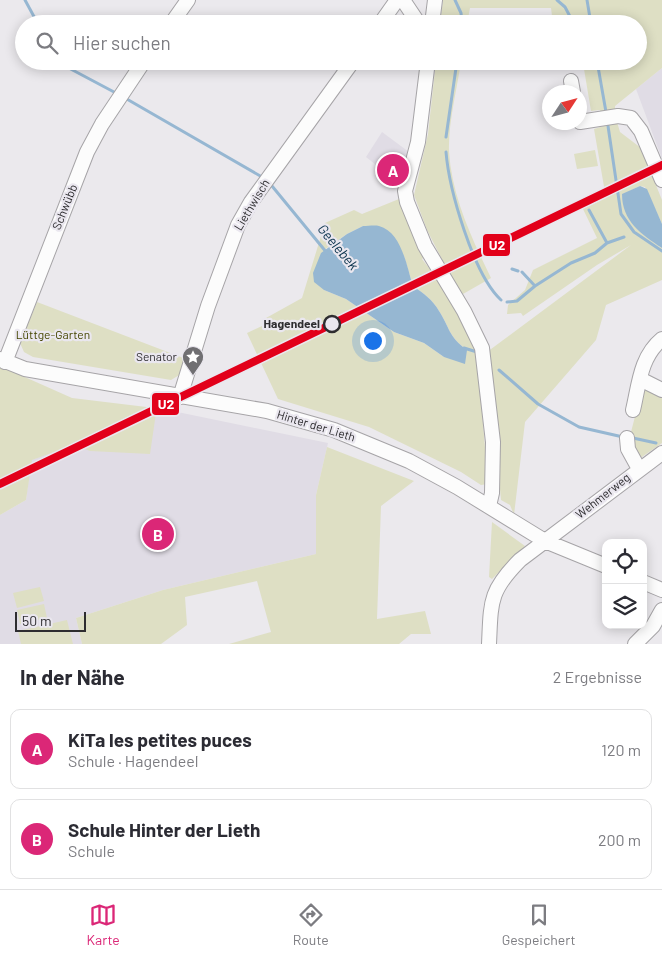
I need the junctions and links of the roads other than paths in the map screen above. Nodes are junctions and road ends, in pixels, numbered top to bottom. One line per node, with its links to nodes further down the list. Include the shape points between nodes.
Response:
1 (188, 0): 5 (street)
2 (397, 0): 6 (street)
3 (403, 0): 7 (street)
4 (436, 0): 8 (street)
5 (177, 15)
6 (386, 15)
7 (413, 15)
8 (434, 15)
9 (138, 70): 15 (street, Schwübb, via 87,152)
10 (346, 70): 18 (street, Liethwisch, via 255,196 238,225)
11 (427, 70): 23 (street, via 418,142 405,191 425,246 482,348 493,442)
12 (587, 121): 13 (street, via 618,116 631,118 650,150)
13 (662, 180)
14 (662, 340): 16 (street, via 646,360)
15 (3, 361): 18 (street, Hinter der Lieth, via 25,369)
16 (640, 379): 17 (street); 19 (street)
17 (662, 390)
18 (180, 396): 23 (street, Hinter der Lieth, via 284,415 358,438 419,465)
19 (633, 410)
20 (627, 438): 22 (street, via 628,449)
21 (662, 453): 22 (street, Wehmerweg)
22 (638, 469): 24 (street, Wehmerweg)
23 (489, 506): 24 (street, Hinter der Lieth)
24 (545, 541): 25 (street, Hinter der Lieth); 29 (street, via 520,560 498,584 491,604)
25 (602, 564)
26 (647, 584): 27 (street)
27 (662, 590)
28 (662, 610): 30 (street)
29 (489, 644)
30 (635, 644)

